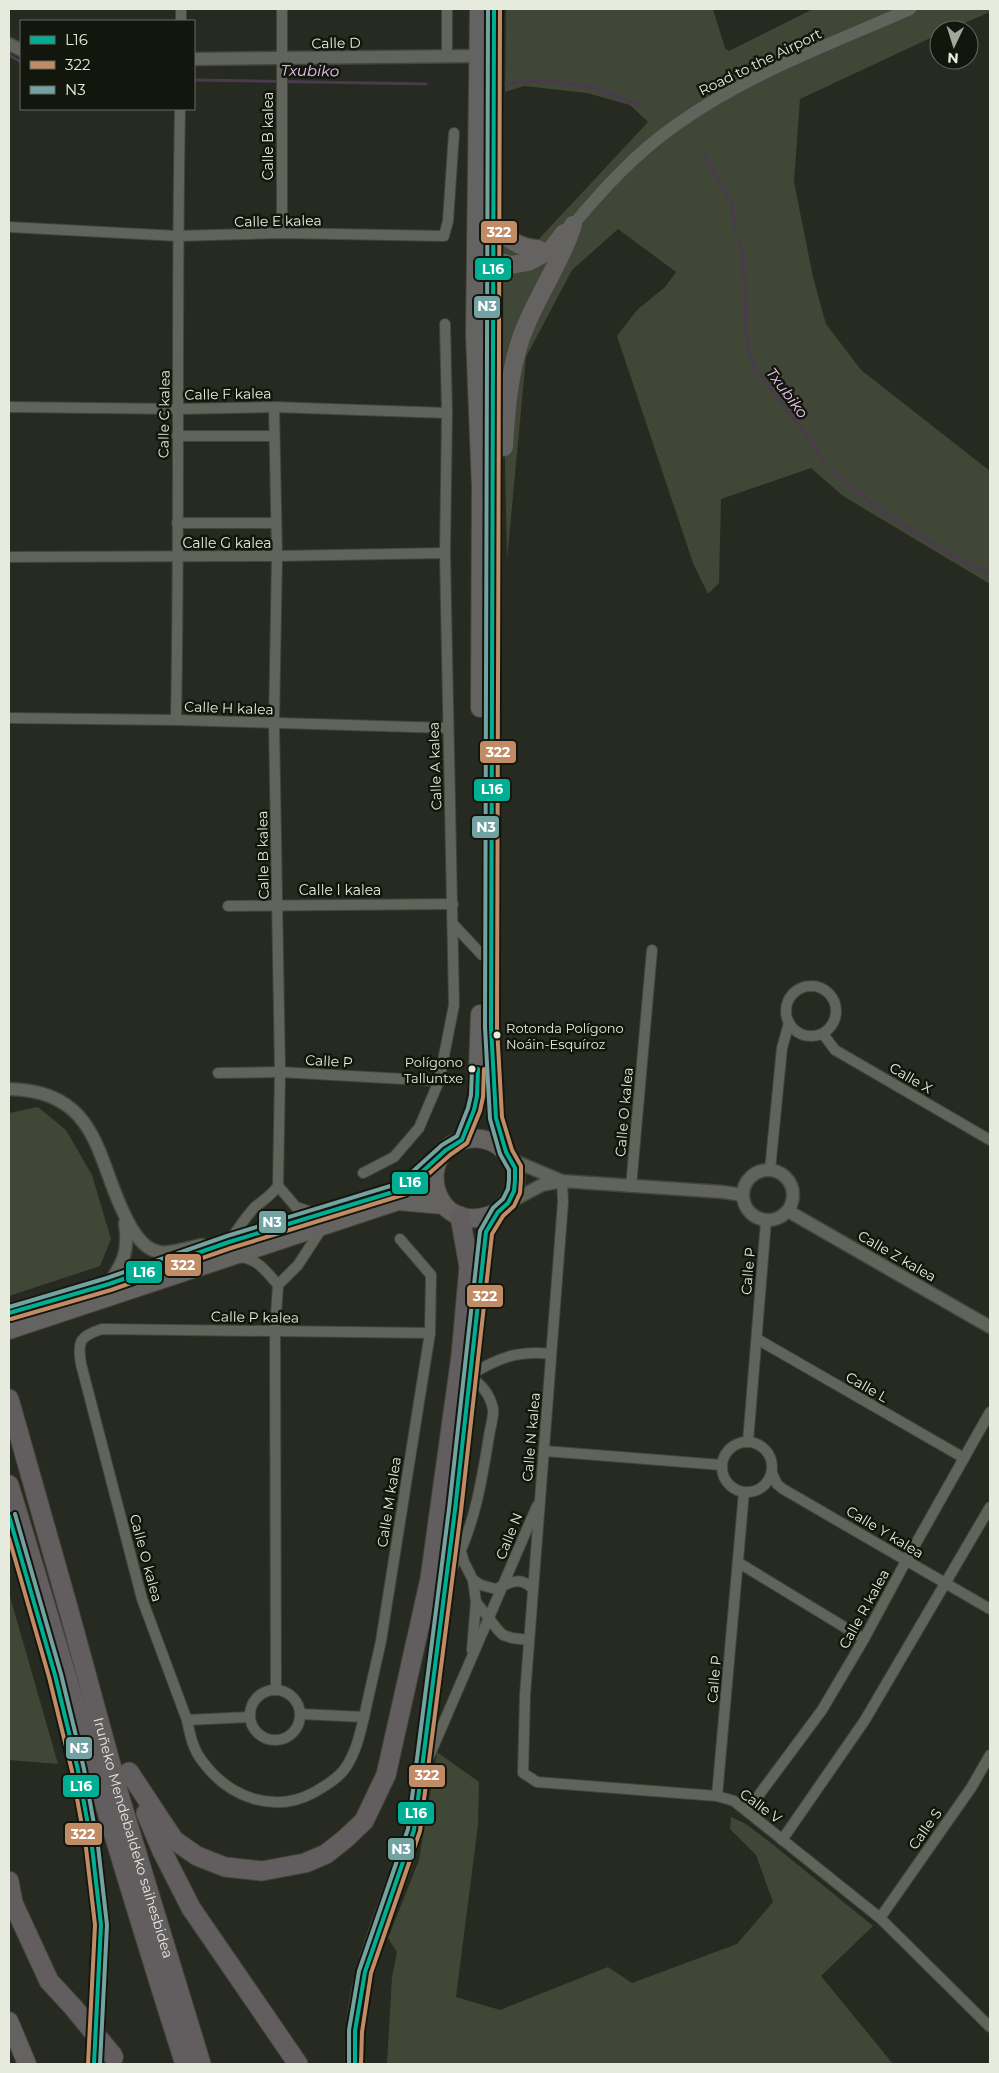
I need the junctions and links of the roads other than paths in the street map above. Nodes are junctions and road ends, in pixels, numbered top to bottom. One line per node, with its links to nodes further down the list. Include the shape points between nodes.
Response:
1 (282, 9): 9 (street, Calle B kalea)
2 (447, 9): 6 (street)
3 (479, 9): 7 (highway)
4 (494, 9): 13 (highway)
5 (910, 9): 14 (street, Road to the Airport, via 733,89 702,107 640,153)
6 (447, 56): 7 (street, Calle D); 9 (street, Calle D)
7 (478, 56): 12 (highway)
8 (195, 59): 9 (street, Calle D)
9 (282, 59): 16 (street, Calle B kalea)
10 (180, 110): 17 (street, Calle C kalea)
11 (454, 133): 16 (street, Calle E kalea, via 448,221 444,236)
12 (476, 207): 20 (highway, via 484,224 484,249); 22 (highway)
13 (494, 222): 19 (highway, via 510,240 520,246); 20 (highway)
14 (573, 225): 18 (highway); 35 (highway, via 518,349 505,430 502,525)
15 (9, 228): 17 (street, Calle E kalea)
16 (282, 233): 17 (street, Calle E kalea)
17 (178, 236): 25 (street, Calle C kalea)
18 (559, 238): 19 (highway); 20 (highway, via 552,249 528,262 511,265)
19 (538, 249): 20 (highway)
20 (493, 260): 22 (highway, via 485,276 484,311); 35 (highway)
21 (445, 324): 26 (street, Calle A kalea)
22 (476, 335): 45 (highway, via 480,488)
23 (9, 407): 25 (street, Calle F kalea)
24 (274, 407): 25 (street, Calle F kalea); 26 (street, Calle F kalea); 28 (street, Calle B kalea)
25 (179, 409): 27 (street, Calle C kalea)
26 (447, 413): 31 (street, Calle A kalea)
27 (177, 436): 28 (street); 30 (street, Calle C kalea)
28 (274, 436): 29 (street, Calle B kalea)
29 (275, 522): 30 (street); 34 (street, Calle B kalea)
30 (177, 523): 33 (street, Calle C kalea)
31 (445, 553): 34 (street, Calle G kalea); 39 (street, Calle A kalea)
32 (9, 556): 33 (street, Calle G kalea)
33 (179, 556): 34 (street, Calle G kalea); 37 (street, Calle C kalea)
34 (277, 556): 38 (street, Calle B kalea)
35 (493, 562): 56 (highway, via 491,1027 496,1118)
36 (9, 718): 37 (street, Calle H kalea)
37 (176, 720): 38 (street, Calle H kalea)
38 (274, 723): 39 (street, Calle H kalea); 40 (street, Calle B kalea)
39 (448, 728): 41 (street, Calle A kalea)
40 (278, 904): 41 (street, Calle I kalea); 42 (street, Calle I kalea); 48 (street, Calle B kalea)
41 (453, 904): 43 (street, Calle A kalea)
42 (228, 906)
43 (453, 924): 45 (street); 50 (street, Calle A kalea, via 454,1005)
44 (652, 950): 62 (street, Calle O kalea)
45 (482, 956): 54 (highway, via 476,1096)
46 (789, 1023): 47 (street, via 804,1035); 47 (street, via 786,1007 794,992 818,987 826,991 835,1005 834,1022); 58 (street, via 782,1048)
47 (823, 1034): 55 (street, Calle X, via 835,1050)
48 (280, 1072): 49 (street, Calle P); 50 (street, Calle P); 61 (street, Calle B kalea)
49 (218, 1073)
50 (439, 1081): 59 (street, Calle A kalea, via 420,1128 394,1157)
51 (9, 1089): 52 (street)
52 (31, 1092): 53 (street); 67 (street, via 61,1101 87,1126 100,1150)
53 (9, 1097)
54 (462, 1140): 56 (highway, via 486,1139 497,1144); 57 (highway, via 449,1147)
55 (990, 1140)
56 (509, 1156): 60 (street); 65 (highway, via 515,1168 514,1191)
57 (440, 1158): 64 (highway, via 434,1182); 69 (highway, via 403,1189)
58 (770, 1170): 63 (street, via 754,1174 743,1187); 66 (street, via 780,1173 793,1190 793,1201)
59 (363, 1173)
60 (562, 1181): 62 (street); 65 (street, via 542,1185); 83 (street, Calle N kalea)
61 (278, 1186): 69 (street, via 296,1207); 72 (street, via 244,1220)
62 (631, 1187): 63 (street)
63 (742, 1195): 70 (street, via 750,1214)
64 (444, 1205): 68 (highway); 69 (highway, via 398,1201)
65 (503, 1208): 68 (highway, via 486,1218); 84 (highway, via 486,1232)
66 (788, 1211): 70 (street, via 780,1218); 77 (street, Calle Z kalea)
67 (124, 1215): 72 (street, via 146,1247 160,1252); 73 (street, via 126,1253)
68 (460, 1216): 121 (highway, via 469,1267 461,1356 430,1579 386,1776 364,1821 326,1854 305,1863 262,1871 225,1867 197,1856 174,1840)
69 (320, 1221): 72 (highway); 74 (street, via 298,1265)
70 (766, 1221): 82 (street, Calle P)
71 (400, 1239): 80 (street, Calle M kalea, via 431,1275)
72 (230, 1249): 73 (highway); 74 (street, via 259,1264); 76 (highway)
73 (109, 1284): 76 (highway)
74 (278, 1285): 79 (street)
75 (9, 1313): 76 (highway)
76 (35, 1313): 78 (highway)
77 (990, 1327)
78 (9, 1330)
79 (275, 1331): 80 (street, Calle P kalea); 81 (street, Calle P kalea, via 102,1329 88,1333); 114 (street)
80 (430, 1333): 118 (street, Calle M kalea, via 381,1641)
81 (82, 1339): 119 (street, Calle O kalea, via 78,1348 81,1364 142,1599)
82 (757, 1339): 87 (street, Calle P); 89 (street, Calle L)
83 (551, 1354): 84 (street, via 522,1353 497,1359); 88 (street, Calle N kalea)
84 (470, 1376): 97 (street, via 482,1384 493,1411 484,1469); 100 (highway)
85 (9, 1399): 107 (highway)
86 (990, 1412): 89 (street, Calle R kalea)
87 (748, 1442): 90 (street, via 731,1448); 91 (street, via 757,1444 770,1456)
88 (545, 1451): 90 (street); 94 (street, Calle N kalea)
89 (964, 1458): 98 (street, Calle R kalea)
90 (722, 1465): 93 (street, via 728,1483)
91 (772, 1473): 93 (street, via 764,1486); 98 (street, Calle Y kalea, via 783,1489)
92 (9, 1486): 108 (highway)
93 (744, 1492): 99 (street, Calle P)
94 (540, 1497): 103 (street, Calle N); 104 (street, Calle N kalea)
95 (990, 1507): 102 (street)
96 (9, 1516): 113 (highway)
97 (461, 1552): 100 (street); 101 (street, Calle N)
98 (906, 1561): 102 (street, Calle Y kalea); 110 (street, Calle R kalea)
99 (738, 1564): 110 (street); 123 (street, Calle P)
100 (445, 1579): 122 (highway)
101 (473, 1580): 103 (street, Calle N, via 490,1589); 105 (street, Calle N)
102 (946, 1584): 106 (street, Calle Y kalea); 125 (street, via 865,1720)
103 (504, 1585): 104 (street, Calle N, via 520,1580); 109 (street, Calle N)
104 (533, 1589): 111 (street, Calle N kalea)
105 (476, 1602): 109 (street, Calle N); 112 (street, Calle N)
106 (990, 1610)
107 (70, 1611): 121 (highway); 134 (highway, Iruñeko Mendebaldeko saihesbidea, via 120,1798)
108 (49, 1616): 113 (highway); 133 (highway, Iruñeko Mendebaldeko saihesbidea)
109 (489, 1619): 111 (street, Calle N, via 503,1635); 112 (street, Calle N)
110 (864, 1639): 124 (street, Calle R kalea, via 822,1710)
111 (529, 1640): 115 (street, Calle N kalea)
112 (471, 1658): 122 (street, Calle N)
113 (55, 1675): 132 (highway, via 78,1770 92,1847 101,1925)
114 (276, 1690): 116 (street, via 284,1691 296,1700); 117 (street, via 268,1691 254,1701)
115 (525, 1696): 123 (street, Calle V, via 523,1773 537,1782)
116 (301, 1714): 117 (street, via 296,1731 281,1740 264,1738 257,1733); 118 (street)
117 (250, 1717): 119 (street)
118 (364, 1717): 119 (street, Calle M kalea, via 359,1738 345,1768 327,1785 302,1799 281,1803 235,1793 220,1780 198,1755)
119 (187, 1720)
120 (990, 1755): 127 (street, Calle S, via 971,1788)
121 (129, 1772): 135 (highway, via 162,1851 191,1908)
122 (422, 1774): 136 (highway, via 414,1830 363,1976 356,2010)
123 (717, 1796): 124 (street, Calle V, via 734,1801)
124 (747, 1810): 125 (street, Calle V)
125 (782, 1840): 127 (street, Calle V)
126 (9, 1881): 130 (highway, bridge, via 13,1903 49,1980)
127 (880, 1918): 129 (street, Calle V)
128 (9, 2021): 131 (highway)
129 (990, 2027)
130 (117, 2060)
131 (27, 2064)
132 (94, 2064)
133 (186, 2064)
134 (201, 2064)
135 (298, 2064)
136 (355, 2064)

